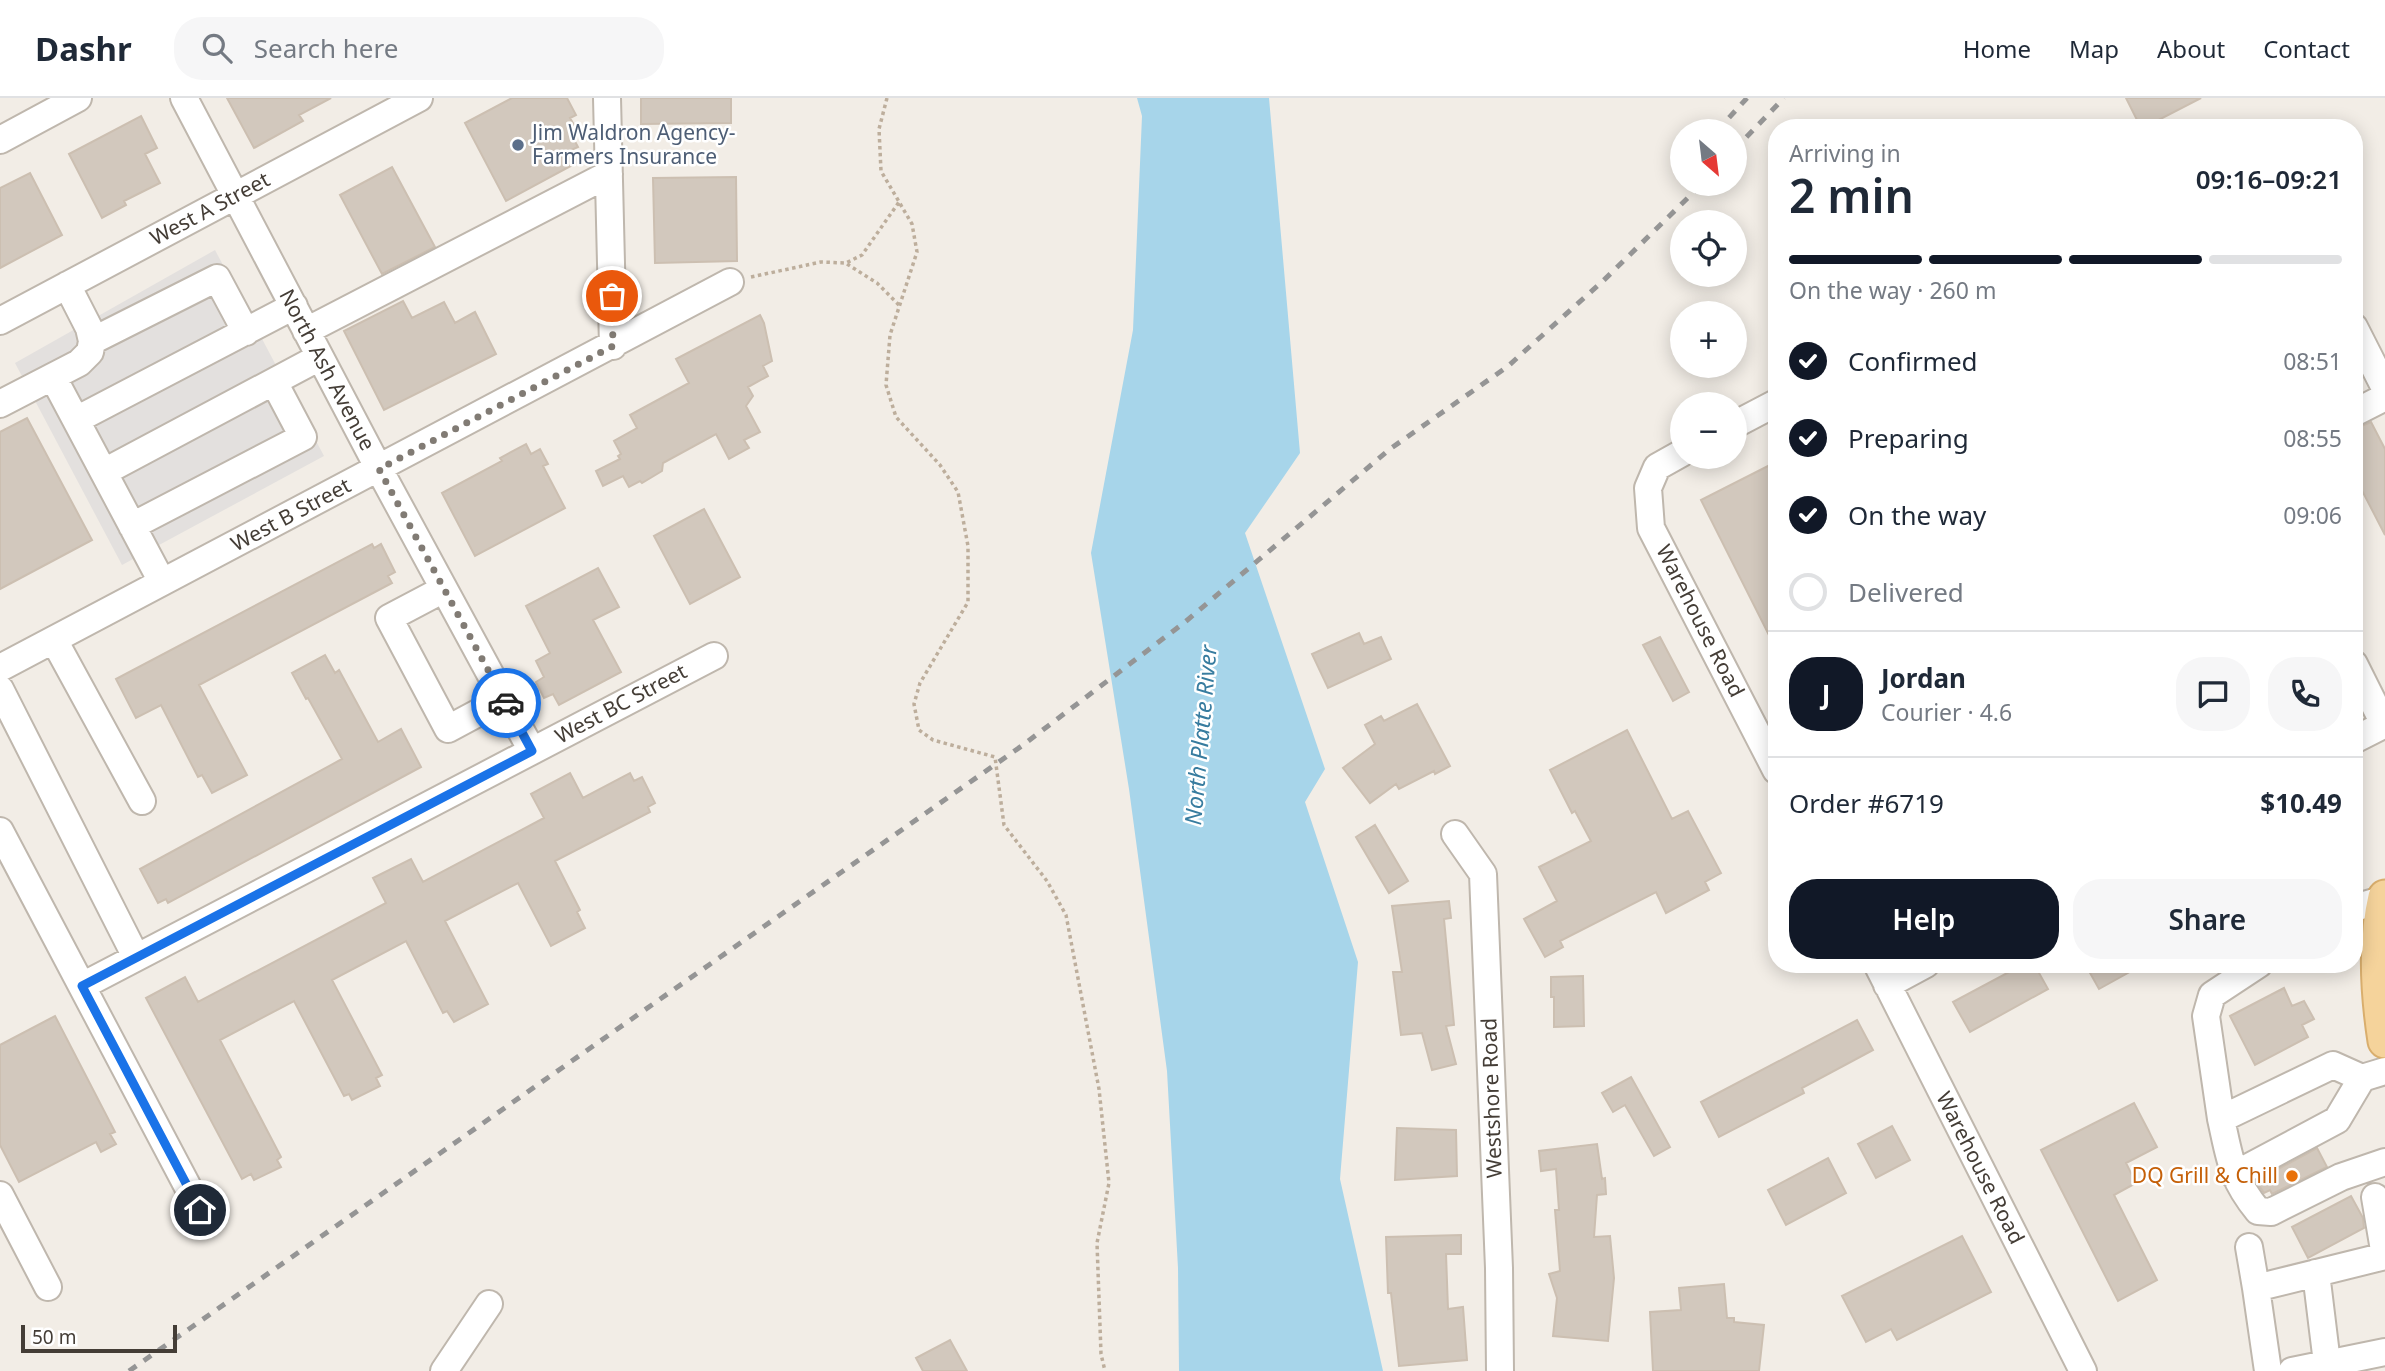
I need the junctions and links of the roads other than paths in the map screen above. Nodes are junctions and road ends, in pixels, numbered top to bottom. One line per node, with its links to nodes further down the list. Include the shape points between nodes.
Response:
1 (78, 98): 5 (street)
2 (184, 98): 7 (street, North Ash Avenue)
3 (419, 98): 7 (street, West A Street)
4 (607, 98): 6 (street)
5 (0, 140)
6 (609, 174): 12 (street); 16 (street)
7 (235, 195): 9 (street, West A Street); 10 (street, North Ash Avenue)
8 (730, 282): 16 (street, West B Street)
9 (67, 285): 11 (street, West A Street); 14 (street)
10 (294, 306): 12 (street, North Ash Avenue); 13 (street)
11 (0, 321)
12 (306, 331): 17 (street, North Ash Avenue)
13 (246, 332): 14 (street, via 217,278); 26 (street)
14 (92, 341): 18 (street, via 85,358)
15 (2363, 345): 20 (street)
16 (613, 346): 28 (street, West B Street)
17 (320, 357): 19 (street); 28 (street, North Ash Avenue)
18 (53, 376): 22 (street); 26 (street)
19 (274, 382): 29 (street); 30 (street, via 303,437)
20 (2385, 388)
21 (2385, 397): 24 (street)
22 (0, 404)
23 (1768, 407): 25 (street)
24 (2363, 408)
25 (1747, 418)
26 (76, 420): 29 (street)
27 (1670, 460): 42 (street, Warehouse Road, via 1657,467 1648,488 1651,528)
28 (379, 469): 31 (street, West B Street); 32 (street, North Ash Avenue)
29 (104, 472): 30 (street)
30 (132, 526): 31 (street)
31 (162, 582): 33 (street, West B Street)
32 (444, 589): 38 (street, North Ash Avenue); 38 (street, via 389,618 448,729)
33 (54, 640): 35 (street, West B Street); 43 (street)
34 (715, 656): 41 (street, West BC Street)
35 (0, 668)
36 (2363, 681): 39 (street)
37 (0, 689): 48 (street)
38 (504, 699): 41 (street, North Ash Avenue)
39 (2385, 724): 40 (street)
40 (2363, 735)
41 (532, 751): 48 (street, West BC Street)
42 (1768, 755)
43 (142, 801)
44 (0, 831): 51 (street)
45 (1455, 834): 69 (street, Westshore Road, via 1483,874)
46 (2385, 898): 47 (street); 52 (main road, via 2378,967)
47 (2363, 905)
48 (136, 957): 51 (street, West BC Street)
49 (2245, 973): 54 (street, via 2212,995 2206,1016)
50 (1882, 974): 70 (street, Warehouse Road)
51 (82, 986): 59 (street)
52 (2385, 1041)
53 (2374, 1075): 54 (street, via 2333,1065); 56 (street, via 2337,1120)
54 (2221, 1119): 56 (street)
55 (2385, 1162): 56 (street, via 2341,1177 2271,1212 2258,1211)
56 (2234, 1175)
57 (0, 1195): 63 (street)
58 (2375, 1197): 61 (street)
59 (200, 1210)
60 (2249, 1247): 64 (street)
61 (2385, 1256): 62 (street)
62 (2316, 1273): 64 (street); 67 (street)
63 (48, 1287)
64 (2256, 1288): 71 (street)
65 (489, 1304): 68 (street)
66 (2385, 1352): 67 (street)
67 (2327, 1363): 72 (street)
68 (458, 1364)
69 (1500, 1371)
70 (2083, 1371)
71 (2268, 1371)
72 (2292, 1371)

